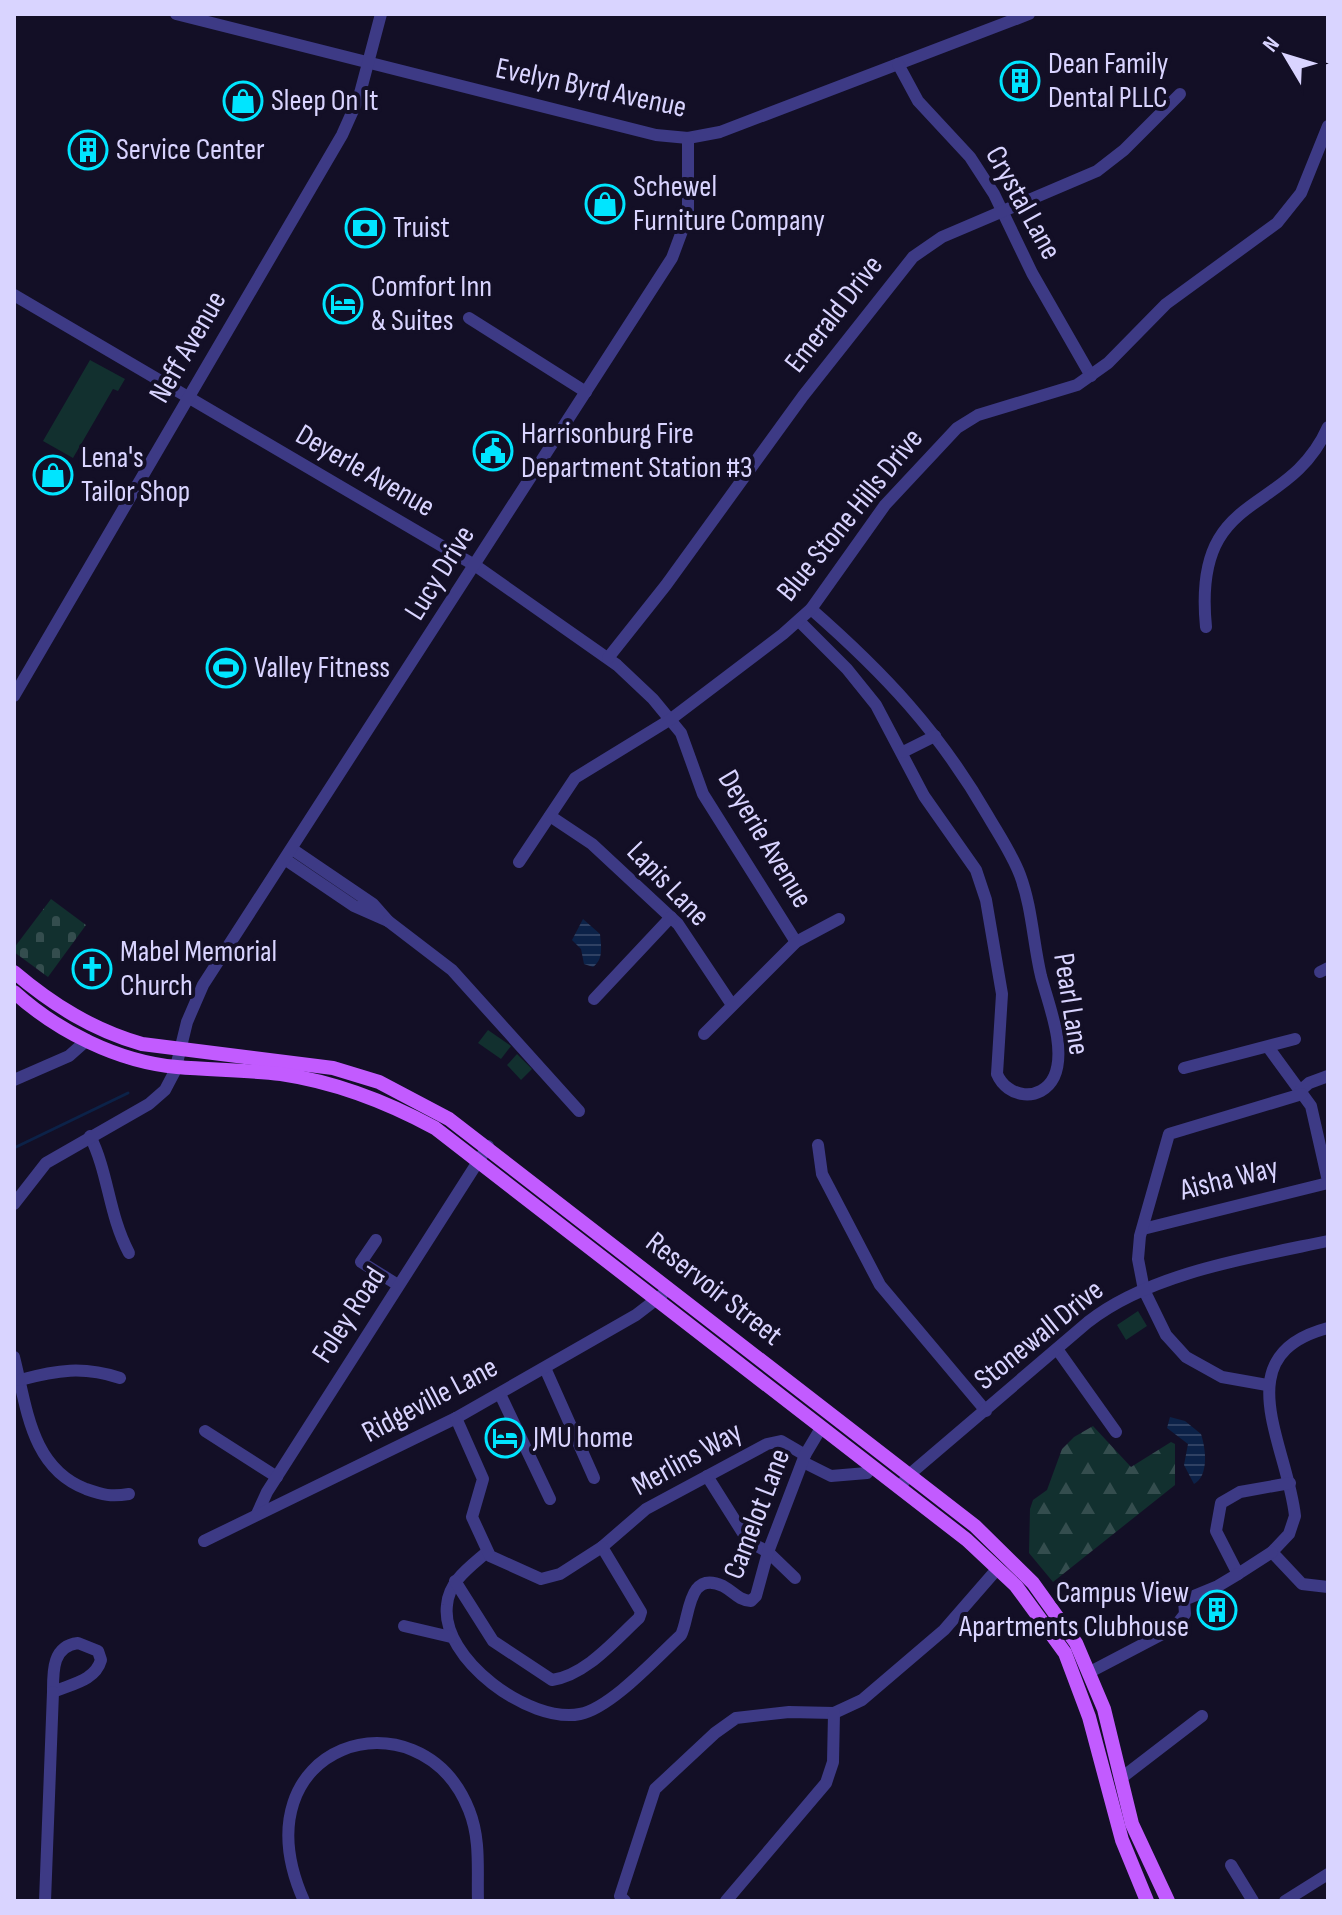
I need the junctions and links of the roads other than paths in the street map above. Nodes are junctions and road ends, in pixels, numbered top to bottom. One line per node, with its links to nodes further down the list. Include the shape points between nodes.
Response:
1 (176, 14): 4 (street, Evelyn Byrd Avenue)
2 (381, 14): 4 (street, Neff Avenue)
3 (1029, 14): 5 (street, Evelyn Byrd Avenue)
4 (369, 63): 8 (street, Evelyn Byrd Avenue, via 656,135); 14 (street, Neff Avenue, via 342,135)
5 (898, 64): 8 (street, Evelyn Byrd Avenue, via 720,132); 9 (street, Crystal Lane, via 918,101 970,157)
6 (1180, 94): 9 (street, Emerald Drive, via 1103,167)
7 (1328, 126): 12 (street, Blue Stone Hills Drive, via 1304,187 1284,216 1166,304)
8 (688, 138): 13 (street, Lucy Drive, via 688,215 679,244)
9 (1004, 212): 12 (street, Crystal Lane); 20 (street, Emerald Drive, via 942,237 911,259)
10 (14, 295): 14 (street, Deyerle Avenue)
11 (469, 318): 13 (street)
12 (1091, 376): 17 (street, Blue Stone Hills Drive, via 1065,391 978,415 957,428 885,505)
13 (586, 392): 16 (street, Lucy Drive)
14 (188, 397): 16 (street, Deyerle Avenue); 21 (street, Neff Avenue)
15 (1328, 427): 19 (street, via 1302,467 1246,506 1219,538 1205,581)
16 (476, 566): 20 (street, Deyerle Avenue); 26 (street, Lucy Drive)
17 (811, 609): 18 (street, Blue Stone Hills Drive); 23 (street, Pearl Lane, via 878,668)
18 (799, 621): 22 (street, Blue Stone Hills Drive); 24 (street, Pearl Lane, via 868,694)
19 (1206, 627)
20 (608, 658): 22 (street, Deyerle Avenue)
21 (14, 696)
22 (671, 719): 25 (street, Blue Stone Hills Drive, via 575,778); 30 (street, Deyerie Avenue, via 689,749 703,794)
23 (935, 736): 24 (street); 24 (street, Pearl Lane, via 1003,842 1025,891 1056,1051 1053,1077 1036,1093 1011,1091 998,1077 1002,991 984,891)
24 (903, 752)
25 (550, 816): 27 (street, Blue Stone Hills Drive); 28 (street, Lapis Lane, via 592,844)
26 (289, 855): 38 (street, Lucy Drive, via 203,985); 45 (street, via 354,906 388,921 452,970)
27 (519, 862)
28 (671, 917): 33 (street); 34 (street, Lapis Lane)
29 (839, 919): 30 (street)
30 (796, 942): 34 (street)
31 (14, 972): 38 (main road, Reservoir Street, via 93,1026 142,1044)
32 (14, 992): 37 (main road, Reservoir Street)
33 (594, 999)
34 (732, 1005): 35 (street)
35 (704, 1034)
36 (1295, 1039): 39 (street)
37 (87, 1040): 40 (main road, Reservoir Street, via 120,1055); 43 (street, via 69,1056)
38 (181, 1047): 40 (street, Lucy Drive); 48 (main road, Reservoir Street, via 333,1068 379,1082)
39 (1268, 1047): 41 (street); 44 (street)
40 (176, 1067): 46 (street, Lucy Drive, via 156,1099); 49 (main road, Reservoir Street, via 280,1074 344,1088 420,1120)
41 (1184, 1068)
42 (1328, 1076): 44 (street)
43 (14, 1080)
44 (1301, 1092): 50 (street, via 1313,1112); 52 (street, via 1171,1132)
45 (579, 1111)
46 (90, 1136): 51 (street, Lucy Drive, via 46,1163); 55 (street, via 102,1164 112,1217)
47 (818, 1145): 68 (street, via 822,1174 880,1285)
48 (488, 1146): 49 (street, Foley Road); 57 (main road, Reservoir Street)
49 (479, 1160): 56 (street, Foley Road); 59 (main road, Reservoir Street)
50 (1328, 1182): 52 (street, Aisha Way)
51 (14, 1204)
52 (1143, 1229): 58 (street, via 1138,1259)
53 (376, 1240): 56 (street, via 361,1262)
54 (1328, 1241): 58 (street, Stonewall Drive)
55 (129, 1253)
56 (398, 1285): 77 (street, Foley Road)
57 (671, 1288): 59 (street, Ridgeville Lane); 75 (main road, Reservoir Street)
58 (1144, 1290): 61 (street, Stonewall Drive, via 1101,1312); 66 (street, via 1163,1331 1186,1357 1222,1377)
59 (654, 1301): 63 (street, Ridgeville Lane); 70 (main road, Reservoir Street)
60 (1328, 1328): 66 (street, via 1294,1340 1276,1356)
61 (1057, 1349): 68 (street, Stonewall Drive); 72 (street)
62 (14, 1357): 65 (street)
63 (545, 1368): 67 (street, Ridgeville Lane); 78 (street)
64 (120, 1378): 65 (street, via 69,1368)
65 (20, 1380): 81 (street, via 33,1435 57,1472 108,1498)
66 (1267, 1385): 79 (street)
67 (500, 1394): 69 (street, Ridgeville Lane); 82 (street)
68 (986, 1411): 75 (street, Stonewall Drive)
69 (456, 1418): 83 (street, Ridgeville Lane); 86 (street, via 483,1479 472,1513)
70 (821, 1428): 73 (street, Camelot Lane); 80 (main road, Reservoir Street)
71 (205, 1431): 77 (street)
72 (1116, 1432)
73 (804, 1459): 74 (street, via 822,1474); 76 (street, Merlins Way, via 781,1441); 87 (street, Camelot Lane)
74 (867, 1473)
75 (910, 1474): 80 (street, Stonewall Drive); 96 (main road, Reservoir Street, via 975,1526 1033,1583 1069,1630)
76 (707, 1476): 85 (street, Merlins Way, via 646,1509); 87 (street, via 748,1541)
77 (277, 1477): 83 (street, Foley Road)
78 (594, 1478)
79 (1290, 1483): 88 (street, via 1295,1516 1289,1534); 90 (street, via 1240,1492 1221,1503 1216,1531)
80 (899, 1488): 89 (main road, Reservoir Street)
81 (129, 1494)
82 (550, 1499)
83 (257, 1514): 84 (street, Ridgeville Lane)
84 (204, 1541)
85 (602, 1547): 86 (street, Merlins Way, via 548,1579 535,1578); 92 (street, via 641,1612 569,1677 552,1680 493,1641)
86 (487, 1552): 92 (street)
87 (768, 1552): 91 (street); 95 (street, Camelot Lane, via 761,1588 751,1601 721,1585 706,1584 687,1602 681,1635 604,1703 581,1714 556,1714 520,1700 468,1662)
88 (1272, 1552): 90 (street); 93 (street, via 1302,1584)
89 (998, 1568): 98 (street, via 944,1630 862,1700); 108 (main road, Reservoir Street, via 1045,1621 1073,1669 1122,1840)
90 (1238, 1574): 96 (street, via 1184,1600 1185,1614 1174,1628)
91 (795, 1578)
92 (455, 1581): 95 (street, via 447,1605)
93 (1328, 1587)
94 (404, 1626): 95 (street)
95 (451, 1637)
96 (1090, 1672): 100 (main road, Reservoir Street)
97 (53, 1692): 97 (street, via 54,1667 63,1648 78,1643 98,1651 101,1663 93,1674); 103 (street)
98 (834, 1713): 106 (street, via 736,1718 664,1777 649,1804 620,1896); 107 (street, via 833,1762 826,1783)
99 (1202, 1716): 100 (street)
100 (1120, 1779): 109 (main road, Reservoir Street, via 1132,1824)
101 (1231, 1865): 110 (street)
102 (1328, 1874): 111 (street)
103 (45, 1901)
104 (304, 1901): 105 (street, via 289,1838 296,1794 329,1755 375,1743 428,1760 460,1793 477,1837)
105 (478, 1901)
106 (625, 1901)
107 (726, 1901)
108 (1147, 1901)
109 (1168, 1901)
110 (1253, 1901)
111 (1285, 1901)

